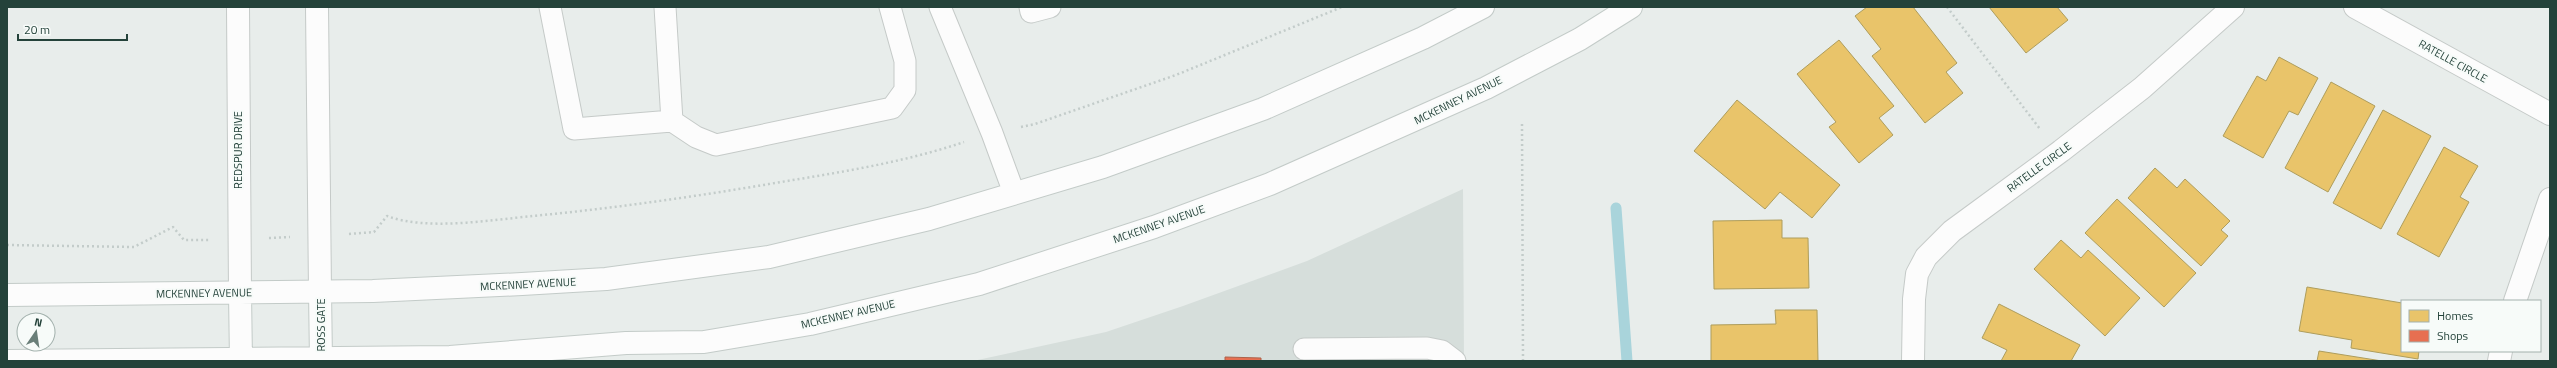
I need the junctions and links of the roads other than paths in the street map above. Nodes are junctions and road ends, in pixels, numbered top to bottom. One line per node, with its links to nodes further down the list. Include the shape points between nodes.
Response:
1 (238, 7): 18 (main road, REDSPUR DRIVE)
2 (317, 7): 17 (main road)
3 (550, 7): 14 (lane, via 574,129)
4 (665, 7): 14 (lane)
5 (890, 7): 14 (lane, via 905,61 905,90 892,108 716,145 696,137)
6 (940, 7): 15 (lane)
7 (1030, 7): 8 (lane, via 1031,12)
8 (1050, 7)
9 (1483, 7): 15 (main road, MCKENNEY AVENUE, via 1423,38 1263,109 1104,167)
10 (1632, 7): 23 (main road, MCKENNEY AVENUE, via 1580,39 1486,88 1270,184 1154,226 979,284 810,324 704,342 626,343 450,357)
11 (2233, 7): 26 (main road, RATELLE CIRCLE, via 2142,88 2061,152 1952,231 1926,257 1917,274)
12 (2355, 7): 13 (main road, RATELLE CIRCLE)
13 (2550, 114)
14 (672, 121)
15 (1014, 193): 17 (main road, MCKENNEY AVENUE, via 929,219 753,259 606,279 447,288)
16 (2550, 199): 20 (main road)
17 (320, 291): 18 (main road, MCKENNEY AVENUE); 23 (main road, ROSS GATE)
18 (240, 293): 19 (main road, MCKENNEY AVENUE); 22 (main road, REDSPUR DRIVE)
19 (7, 295)
20 (2515, 300)
21 (1304, 349): 25 (lane, via 1428,348 1442,351)
22 (241, 360): 23 (main road, MCKENNEY AVENUE); 24 (main road, MCKENNEY AVENUE)
23 (321, 360)
24 (7, 361)
25 (1455, 361)
26 (1913, 361)

